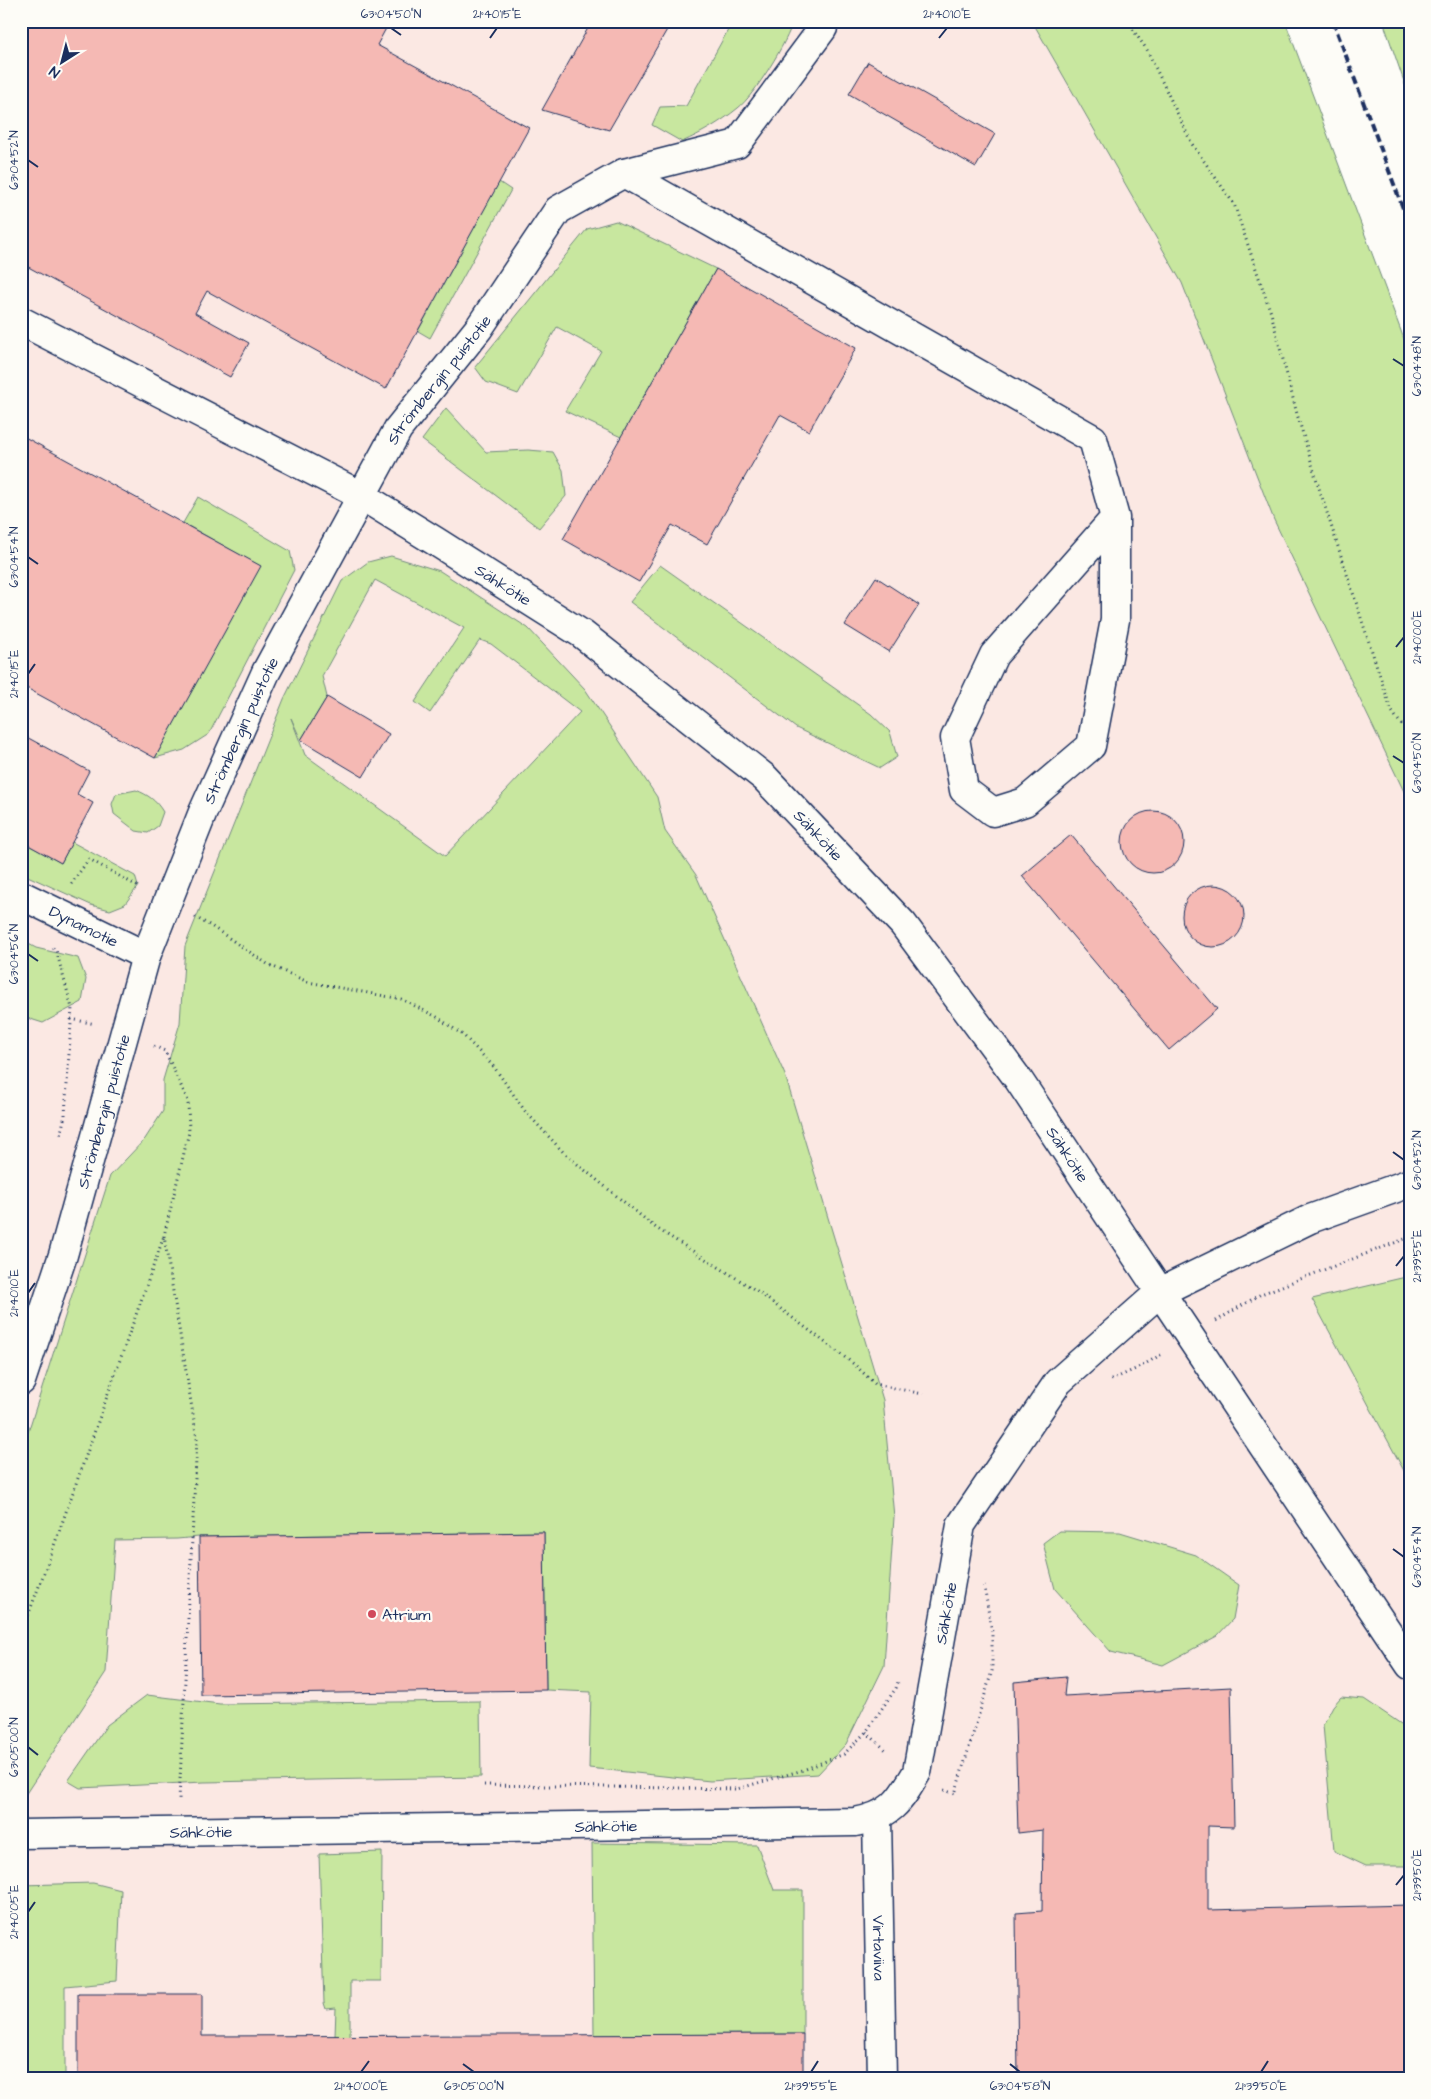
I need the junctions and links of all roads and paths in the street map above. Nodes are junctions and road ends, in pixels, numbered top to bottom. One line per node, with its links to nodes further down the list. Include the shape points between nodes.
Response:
1 (823, 21): 3 (street, Strömbergin puistotie, via 823,28 737,144)
2 (1127, 21): 7 (path, via 1147,50 1192,144 1234,204 1271,313 1319,488 1391,710)
3 (624, 173): 5 (street, Strömbergin puistotie, via 558,210 478,328 398,429); 6 (street, via 1093,439)
4 (21, 321): 5 (street, Sähkötie)
5 (362, 496): 9 (street, Strömbergin puistotie, via 266,672 203,812); 18 (street, Sähkötie, via 582,634 765,778 902,924 1018,1079)
6 (1115, 518): 6 (street, via 994,655 956,738 964,790 993,812 1025,802 1091,746 1115,620)
7 (1410, 737)
8 (21, 895): 10 (street, Dynamotie)
9 (167, 903): 10 (path, via 88,859); 11 (street, Strömbergin puistotie); 22 (path, via 211,926 269,965 308,982 401,999 437,1018 463,1035 494,1067 525,1111 565,1154 656,1228 758,1291 875,1384)
10 (53, 911): 11 (street, Dynamotie); 12 (path, via 40,942 56,950 72,1008)
11 (146, 956): 13 (street, Strömbergin puistotie)
12 (71, 1019): 13 (path); 14 (path, via 65,1115)
13 (125, 1031): 16 (path, via 165,1051 188,1101 189,1132); 20 (street, Strömbergin puistotie, via 63,1255)
14 (59, 1143)
15 (1410, 1183): 18 (street, via 1310,1219)
16 (164, 1236): 24 (path); 31 (path, via 197,1439)
17 (1410, 1237): 19 (path, via 1260,1294)
18 (1160, 1292): 19 (street, Sähkötie); 28 (street, Sähkötie, via 1058,1382 960,1525)
19 (1191, 1336): 21 (path, via 1138,1368); 25 (street, Sähkötie)
20 (21, 1381)
21 (1106, 1382)
22 (923, 1394)
23 (983, 1580): 28 (path, via 992,1632 992,1671 955,1794)
24 (21, 1634)
25 (1410, 1665)
26 (902, 1670): 27 (path, via 896,1688)
27 (866, 1732): 28 (path); 29 (path, via 844,1754 804,1770 737,1789)
28 (914, 1777): 30 (street, Sähkötie, via 897,1803)
29 (484, 1785)
30 (876, 1818): 31 (street, Sähkötie, via 845,1822); 33 (street, Virtaviiva)
31 (177, 1831): 32 (street, Sähkötie)
32 (21, 1834)
33 (882, 2078)

